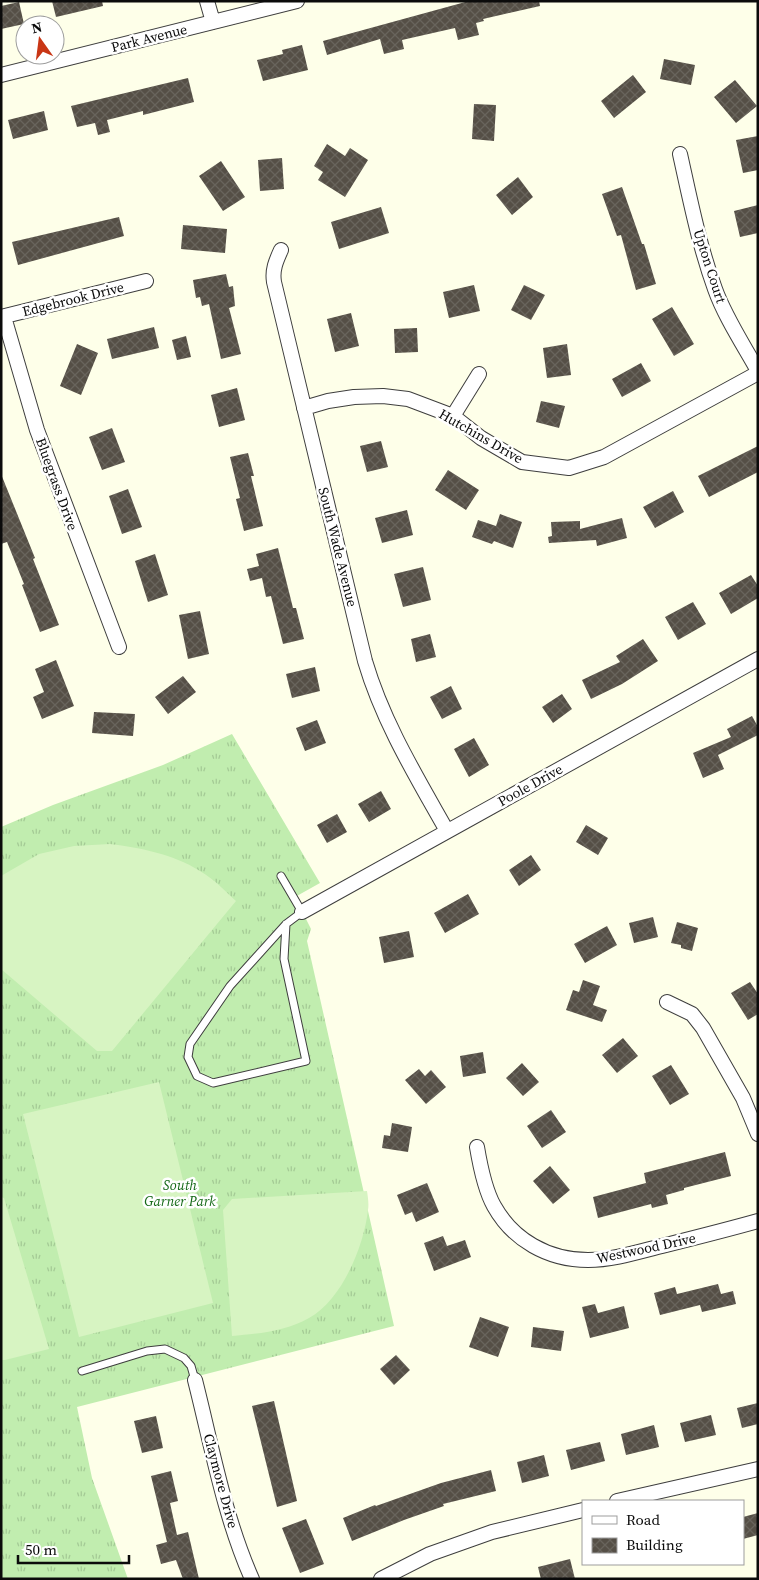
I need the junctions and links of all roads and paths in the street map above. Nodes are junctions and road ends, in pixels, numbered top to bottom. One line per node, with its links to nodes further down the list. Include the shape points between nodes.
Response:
1 (207, 1): 3 (street)
2 (297, 1): 3 (street, Park Avenue)
3 (213, 22): 4 (street, Park Avenue)
4 (1, 75)
5 (680, 154): 9 (street, Upton Court, via 702,250 715,290)
6 (281, 250): 11 (street, South Wade Avenue, via 273,274)
7 (146, 281): 8 (street, Edgebrook Drive)
8 (3, 317): 13 (street, Bluegrass Drive, via 37,430)
9 (758, 372): 12 (street, Hutchins Drive, via 604,457 569,468 522,462 480,438)
10 (479, 374): 12 (street)
11 (304, 408): 12 (street, Hutchins Drive, via 337,400 383,396 408,399); 15 (street, South Wade Avenue, via 374,690 410,766)
12 (453, 416)
13 (119, 648)
14 (758, 659): 15 (street, Poole Drive)
15 (447, 830): 17 (street, Poole Drive)
16 (281, 876): 17 (lane)
17 (302, 912): 18 (lane)
18 (286, 924): 18 (lane, via 230,986 190,1044 188,1057 197,1076 213,1083 306,1061 284,959)
19 (667, 1002): 20 (street, via 692,1014 703,1028 743,1098)
20 (758, 1134)
21 (477, 1148): 22 (street, Westwood Drive, via 493,1205 507,1224 523,1240 562,1258 613,1258)
22 (758, 1221)
23 (82, 1371): 24 (lane, via 146,1351 164,1349 184,1358 191,1366)
24 (195, 1380): 28 (street, Claymore Drive, via 224,1497)
25 (758, 1469): 26 (street)
26 (621, 1500)
27 (582, 1510): 29 (street, via 492,1532 430,1554)
28 (252, 1579)
29 (381, 1579)

